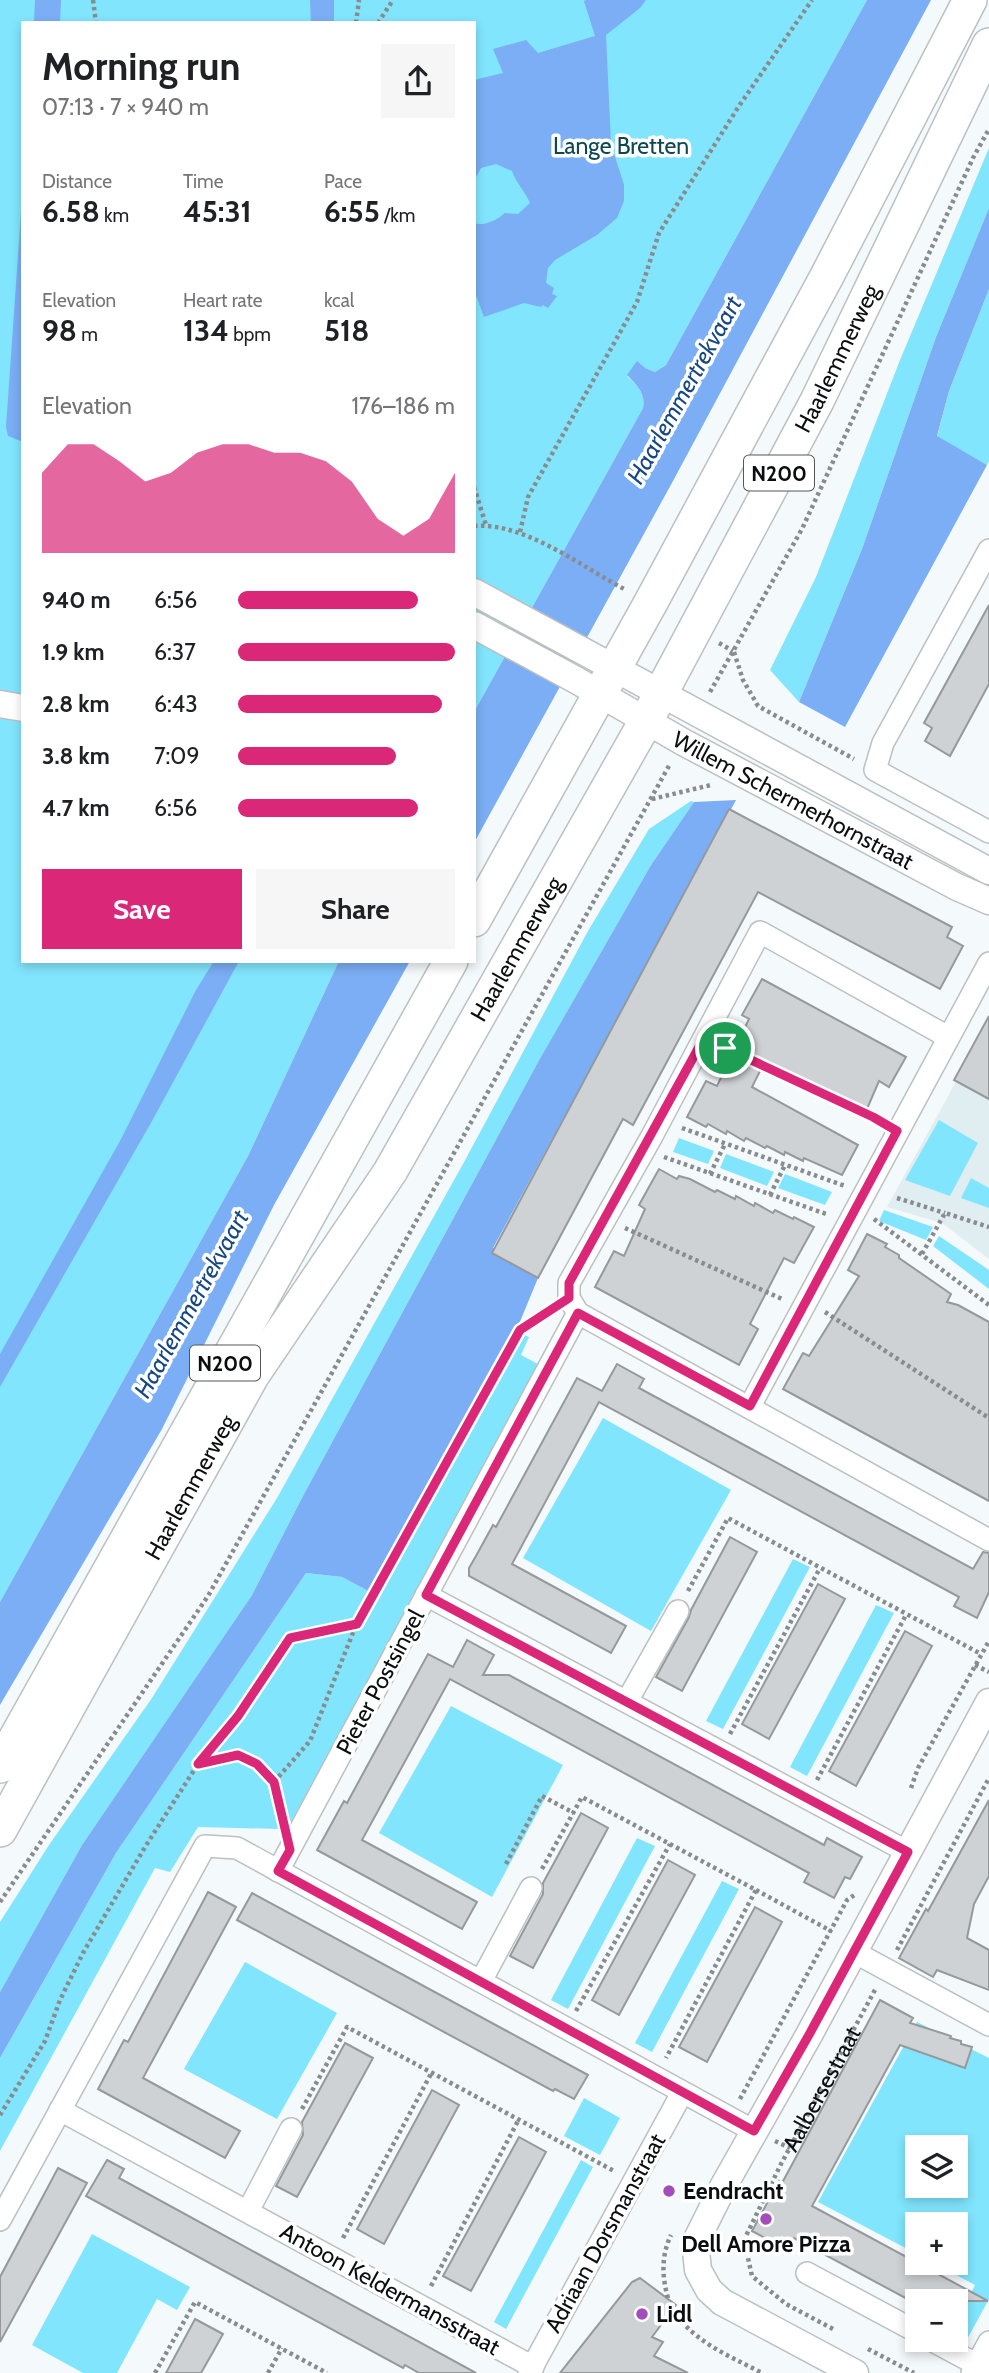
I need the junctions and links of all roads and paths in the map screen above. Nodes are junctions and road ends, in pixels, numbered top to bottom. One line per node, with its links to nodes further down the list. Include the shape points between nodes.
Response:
1 (93, 0): 6 (path)
2 (359, 0): 7 (path)
3 (393, 0): 8 (path)
4 (812, 0): 14 (path, via 659,233 636,302 528,497)
5 (970, 0): 19 (main road, Haarlemmerweg / N200, via 827,276)
6 (96, 21)
7 (356, 21)
8 (379, 21)
9 (989, 45): 21 (main road, Haarlemmerweg / N200, via 817,401)
10 (989, 129): 24 (path, Haarlemmerweg, via 802,529 733,651 758,706)
11 (476, 493): 12 (path)
12 (486, 525): 13 (path); 14 (path)
13 (476, 526)
14 (520, 531): 16 (path)
15 (989, 550): 24 (street, via 884,743)
16 (619, 587)
17 (476, 593): 19 (street)
18 (481, 628): 19 (street)
19 (595, 674): 21 (street, Willem Schermerhornstraat); 28 (main road, Haarlemmerweg / N200)
20 (0, 704): 22 (street)
21 (653, 707): 23 (street, Willem Schermerhornstraat); 26 (street, Willem Schermerhornstraat); 68 (main road, Haarlemmerweg / N200, via 390,1172 252,1376)
22 (21, 708)
23 (682, 742): 27 (street, Willem Schermerhornstraat); 76 (path, Haarlemmerweg, via 208,1596)
24 (875, 771): 25 (street)
25 (989, 832)
26 (989, 871)
27 (989, 901)
28 (476, 916)
29 (451, 963): 63 (main road, Haarlemmerweg / N200)
30 (989, 963): 31 (street)
31 (948, 1037): 32 (street, Pieter Postsingel, via 760,932); 33 (street)
32 (704, 1038): 33 (path); 34 (street, Pieter Postsingel)
33 (897, 1131): 40 (street)
34 (662, 1140): 35 (path, via 680,1128); 37 (path, via 664,1158); 42 (street, Pieter Postsingel)
35 (724, 1144): 36 (path); 37 (path)
36 (785, 1165): 38 (path); 40 (path, via 845,1186)
37 (709, 1174): 38 (path)
38 (770, 1195): 40 (path, via 829,1216)
39 (897, 1198): 41 (path)
40 (847, 1202): 44 (path); 45 (street)
41 (945, 1213): 43 (path); 44 (path)
42 (606, 1218): 45 (path); 47 (street, Pieter Postsingel, via 569,1283)
43 (989, 1227)
44 (922, 1254): 46 (path)
45 (804, 1305): 48 (street); 49 (path)
46 (989, 1305)
47 (573, 1306): 48 (street); 52 (street, Pieter Postsingel); 55 (path, via 520,1330)
48 (750, 1406): 50 (street)
49 (989, 1418)
50 (989, 1539)
51 (820, 1568): 53 (path, via 728,1518); 54 (path); 61 (path)
52 (426, 1595): 59 (street); 70 (street, Pieter Postsingel)
53 (678, 1611): 59 (street)
54 (906, 1615): 56 (path); 66 (path)
55 (357, 1624): 62 (path, via 290,1638 238,1716); 65 (path, via 310,1741)
56 (981, 1654)
57 (975, 1665): 58 (path)
58 (989, 1672)
59 (627, 1701): 61 (street)
60 (989, 1702): 71 (street)
61 (721, 1751): 66 (street)
62 (198, 1764): 65 (path, via 238,1755 257,1764); 87 (path, via 83,1953 45,2040)
63 (0, 1766)
64 (989, 1778): 79 (path, Aalbersestraat)
65 (274, 1782): 70 (path)
66 (807, 1797): 71 (street)
67 (574, 1813): 69 (path, via 582,1797); 72 (path, via 542,1796); 74 (path)
68 (0, 1830)
69 (670, 1844): 75 (path); 82 (path)
70 (290, 1850): 73 (street, Pieter Postsingel)
71 (908, 1852): 78 (street)
72 (506, 1864)
73 (278, 1871): 80 (street); 86 (street, via 237,1848 205,1846)
74 (531, 1888): 80 (street)
75 (756, 1890): 77 (path); 84 (path)
76 (0, 1902)
77 (831, 1931)
78 (853, 1952): 79 (street); 90 (street)
79 (886, 1970): 81 (street); 99 (path, Aalbersestraat, via 744,2239 752,2276 786,2304)
80 (481, 1981): 82 (street)
81 (989, 2025)
82 (566, 2028): 84 (street)
83 (432, 2072): 88 (path); 89 (path, via 347,2027); 94 (path)
84 (655, 2078): 85 (street)
85 (682, 2093): 90 (street); 91 (street, Adriaan Dorsmanstraat)
86 (60, 2110): 92 (street, Antoon Keldermansstraat); 93 (street)
87 (0, 2115)
88 (519, 2119): 91 (path); 96 (path)
89 (291, 2129): 92 (street)
90 (754, 2131): 110 (street, via 697,2239 698,2270 722,2302)
91 (634, 2181): 105 (street, Adriaan Dorsmanstraat)
92 (248, 2211): 94 (street, Antoon Keldermansstraat)
93 (0, 2220)
94 (332, 2258): 96 (street, Antoon Keldermansstraat)
95 (807, 2273): 98 (street)
96 (421, 2305): 105 (street, Antoon Keldermansstraat)
97 (673, 2310): 109 (path, via 695,2337)
98 (905, 2326)
99 (834, 2330)
100 (989, 2342): 104 (street)
101 (858, 2343): 111 (path)
102 (282, 2348): 106 (path, via 195,2302); 107 (path); 108 (path)
103 (951, 2352): 104 (street)
104 (979, 2369)
105 (531, 2370)
106 (155, 2373)
107 (268, 2373)
108 (327, 2373)
109 (762, 2373)
110 (855, 2373)
111 (914, 2373)

